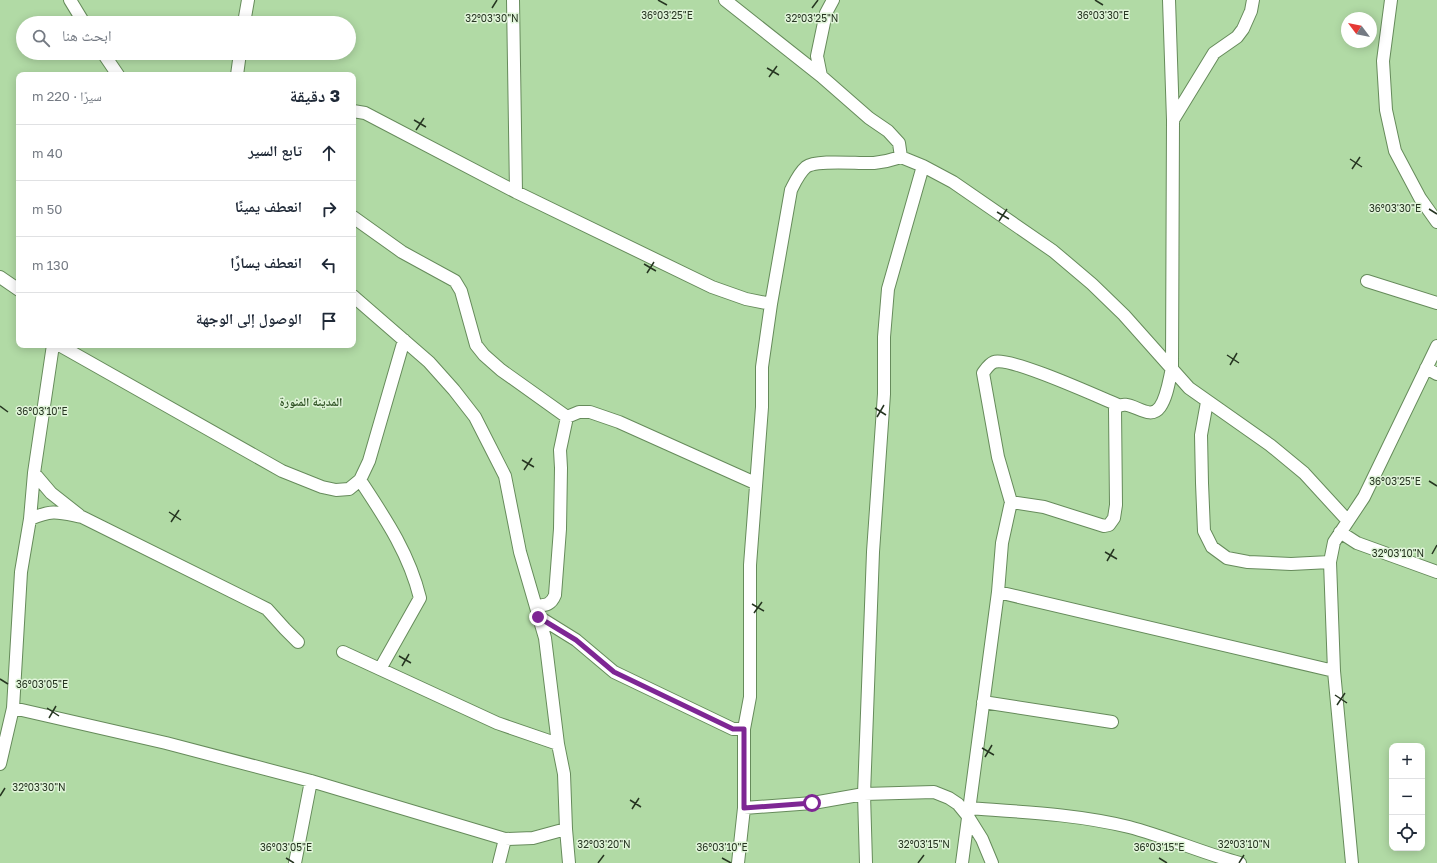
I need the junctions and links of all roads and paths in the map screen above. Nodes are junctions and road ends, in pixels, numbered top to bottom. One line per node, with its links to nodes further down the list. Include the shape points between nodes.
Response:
1 (70, 0): 9 (street)
2 (248, 0): 10 (street)
3 (513, 0): 20 (street)
4 (725, 0): 15 (street)
5 (832, 0): 15 (street, via 826,13 817,56)
6 (1169, 0): 17 (street)
7 (1253, 0): 17 (street, via 1243,29 1237,37 1214,53)
8 (1391, 0): 22 (street, via 1383,61 1386,110 1395,151 1420,198)
9 (80, 16)
10 (245, 16)
11 (107, 60): 13 (street)
12 (239, 60): 14 (street)
13 (116, 72)
14 (237, 72)
15 (821, 76): 18 (street, via 869,118 888,131 899,143)
16 (356, 112): 20 (street, via 365,113)
17 (1173, 120): 33 (street)
18 (901, 157): 19 (street); 28 (street, via 873,163 817,164 807,166 801,172 791,190)
19 (923, 166): 33 (street, via 953,182 1054,251 1092,284); 62 (street, via 888,289 873,552)
20 (516, 192): 28 (street, via 712,288)
21 (356, 219): 38 (street, via 402,252 456,281 476,345 484,355 500,370)
22 (1437, 222)
23 (0, 277): 25 (street)
24 (1367, 281): 27 (street)
25 (16, 288)
26 (356, 299): 29 (street)
27 (1437, 303)
28 (771, 304): 41 (street, via 762,367 762,407)
29 (404, 340): 40 (street, via 369,461); 50 (street, via 429,362 454,390 475,417 490,444 505,476 520,552)
30 (1437, 346): 34 (street)
31 (53, 348): 39 (street)
32 (64, 348): 40 (street, via 282,471 336,490 349,489)
33 (1172, 368): 36 (street, via 1189,388); 37 (street, via 1163,401 1158,409 1144,412 1124,404)
34 (1426, 368): 35 (street); 45 (street, via 1364,497)
35 (1437, 374)
36 (1207, 402): 45 (street, via 1270,445 1304,473); 47 (street, via 1201,435 1202,483 1204,531 1212,547 1227,558 1248,562)
37 (1118, 405): 42 (street, via 1114,418 1116,505 1114,518 1109,526 1044,507); 42 (street, via 1020,366 993,362 983,373 998,457)
38 (567, 417): 41 (street, via 579,412 590,412 620,422); 50 (street, via 560,450 560,529 556,595 553,602)
39 (34, 473): 43 (street, via 51,493); 44 (street)
40 (360, 480): 53 (street, via 390,524 414,573 420,598)
41 (755, 483): 58 (street, via 750,565 750,698)
42 (1011, 502): 49 (street, via 1002,543)
43 (82, 517): 44 (street, via 47,512); 51 (street, via 267,609)
44 (30, 519): 56 (street, via 21,572)
45 (1348, 521): 46 (street)
46 (1340, 532): 47 (street, via 1334,542); 48 (street, via 1357,543)
47 (1330, 562): 54 (street)
48 (1437, 572)
49 (998, 592): 54 (street); 55 (street)
50 (537, 611): 58 (street, via 614,672 733,729); 59 (street, via 545,638)
51 (298, 642)
52 (343, 652): 53 (street)
53 (380, 669): 59 (street, via 497,723)
54 (1334, 671): 75 (street)
55 (983, 702): 57 (street); 64 (street)
56 (12, 708): 60 (street); 61 (street, via 166,743)
57 (1112, 722)
58 (744, 729): 63 (street)
59 (558, 744): 65 (street, via 564,774)
60 (0, 764)
61 (311, 781): 66 (street); 67 (street)
62 (864, 794): 63 (street, via 812,803); 64 (street, via 934,792 949,798); 71 (street)
63 (744, 808): 70 (street)
64 (968, 812): 72 (street); 73 (street); 74 (street, via 1076,816 1129,827)
65 (566, 829): 66 (street, via 533,838); 69 (street)
66 (504, 839): 68 (street)
67 (295, 863)
68 (500, 863)
69 (569, 863)
70 (738, 863)
71 (866, 863)
72 (962, 863)
73 (992, 863)
74 (1240, 863)
75 (1352, 863)

